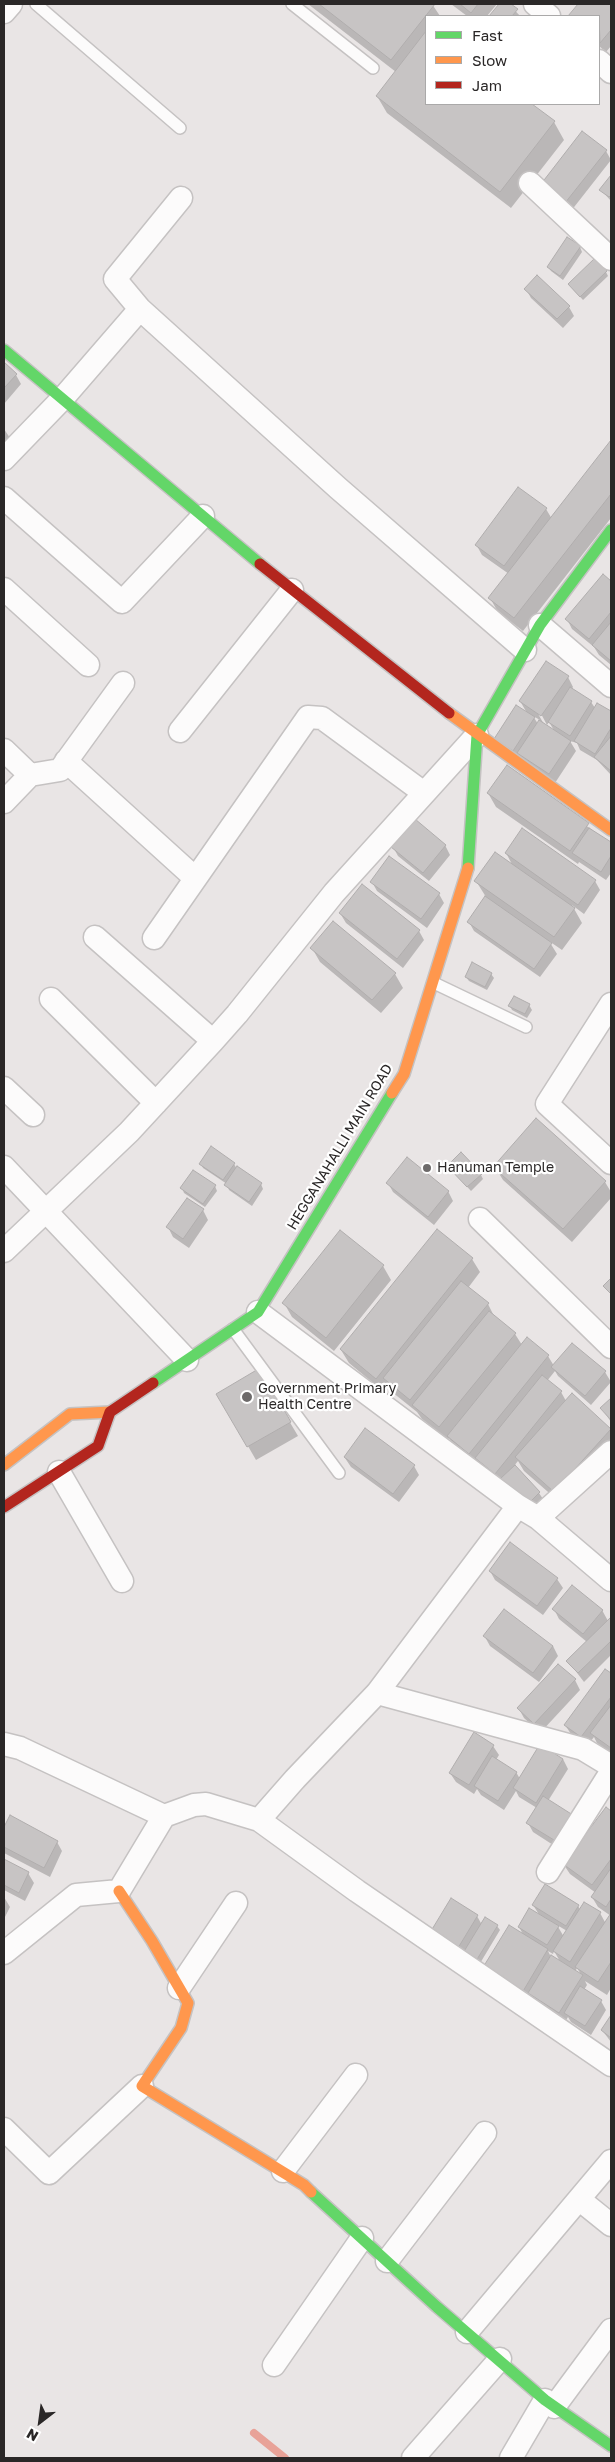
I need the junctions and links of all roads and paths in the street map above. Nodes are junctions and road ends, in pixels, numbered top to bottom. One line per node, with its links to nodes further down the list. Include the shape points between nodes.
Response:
1 (11, 4): 5 (street)
2 (36, 4): 10 (lane)
3 (292, 4): 8 (lane)
4 (535, 4): 6 (street)
5 (4, 12)
6 (548, 15)
7 (600, 62): 9 (street)
8 (373, 68)
9 (611, 72)
10 (180, 128)
11 (530, 184): 13 (street)
12 (181, 198): 14 (street, via 115,279)
13 (611, 259)
14 (140, 309): 16 (street); 24 (street, via 338,488)
15 (4, 350): 16 (street)
16 (63, 398): 17 (street); 19 (street)
17 (4, 459)
18 (4, 498): 19 (street, via 122,602)
19 (203, 516): 22 (street)
20 (611, 530): 23 (street, HEGGANAHALLI MAIN ROAD)
21 (4, 589): 25 (street)
22 (292, 590): 28 (street); 29 (street)
23 (540, 625): 24 (street, HEGGANAHALLI MAIN ROAD); 27 (street)
24 (525, 650): 29 (street, HEGGANAHALLI MAIN ROAD)
25 (88, 665)
26 (123, 683): 31 (street)
27 (611, 686)
28 (180, 731)
29 (477, 735): 33 (street); 35 (street); 39 (street, HEGGANAHALLI MAIN ROAD, via 468,870)
30 (4, 750): 32 (street)
31 (66, 761): 32 (street, via 60,770); 36 (street)
32 (30, 775): 34 (street)
33 (424, 793): 36 (street, via 322,718 308,717); 43 (street, via 334,893)
34 (4, 802)
35 (611, 830)
36 (196, 878): 38 (street)
37 (95, 937): 43 (street)
38 (154, 938)
39 (434, 983): 42 (lane); 52 (street, HEGGANAHALLI MAIN ROAD, via 404,1074)
40 (51, 999): 45 (street)
41 (611, 1004): 47 (street, via 547,1104)
42 (526, 1027)
43 (213, 1041): 45 (street)
44 (4, 1088): 46 (street)
45 (156, 1103): 49 (street)
46 (34, 1115)
47 (607, 1151)
48 (4, 1167): 49 (street)
49 (46, 1211): 51 (street); 55 (street)
50 (480, 1219): 54 (street)
51 (4, 1251)
52 (258, 1312): 53 (street, HEGGANAHALLI MAIN ROAD); 61 (street)
53 (233, 1329): 55 (street, HEGGANAHALLI MAIN ROAD); 60 (lane)
54 (611, 1347)
55 (187, 1360): 56 (street, HEGGANAHALLI MAIN ROAD)
56 (110, 1412): 58 (street, via 70,1414); 59 (street, via 98,1446)
57 (611, 1452): 63 (street)
58 (4, 1465)
59 (59, 1472): 62 (street); 65 (street)
60 (339, 1473)
61 (518, 1506): 63 (street); 66 (street)
62 (4, 1507)
63 (538, 1518): 64 (street)
64 (611, 1580)
65 (122, 1581)
66 (377, 1693): 68 (street, via 583,1749); 71 (street)
67 (4, 1744): 70 (street, via 20,1748)
68 (611, 1766)
69 (611, 1772): 72 (street)
70 (164, 1816): 71 (street, via 194,1804 206,1804); 73 (street)
71 (259, 1820): 77 (street)
72 (548, 1872)
73 (119, 1891): 75 (street, via 76,1895); 76 (street)
74 (236, 1904): 76 (street)
75 (4, 1953)
76 (180, 1988): 79 (street, via 188,2003 181,2028)
77 (611, 2065)
78 (356, 2076): 83 (street)
79 (142, 2086): 80 (street, via 49,2173); 83 (street)
80 (4, 2129)
81 (485, 2132): 87 (street)
82 (611, 2161): 84 (street)
83 (283, 2171): 86 (street)
84 (580, 2200): 85 (street); 89 (street)
85 (611, 2226)
86 (362, 2238): 87 (street); 91 (street)
87 (387, 2261): 89 (street)
88 (611, 2330): 92 (street)
89 (466, 2332): 90 (street)
90 (500, 2359): 92 (street); 94 (street)
91 (274, 2365)
92 (550, 2403): 93 (street); 95 (street)
93 (611, 2445): 96 (street)
94 (413, 2458)
95 (511, 2458)
96 (603, 2458)

